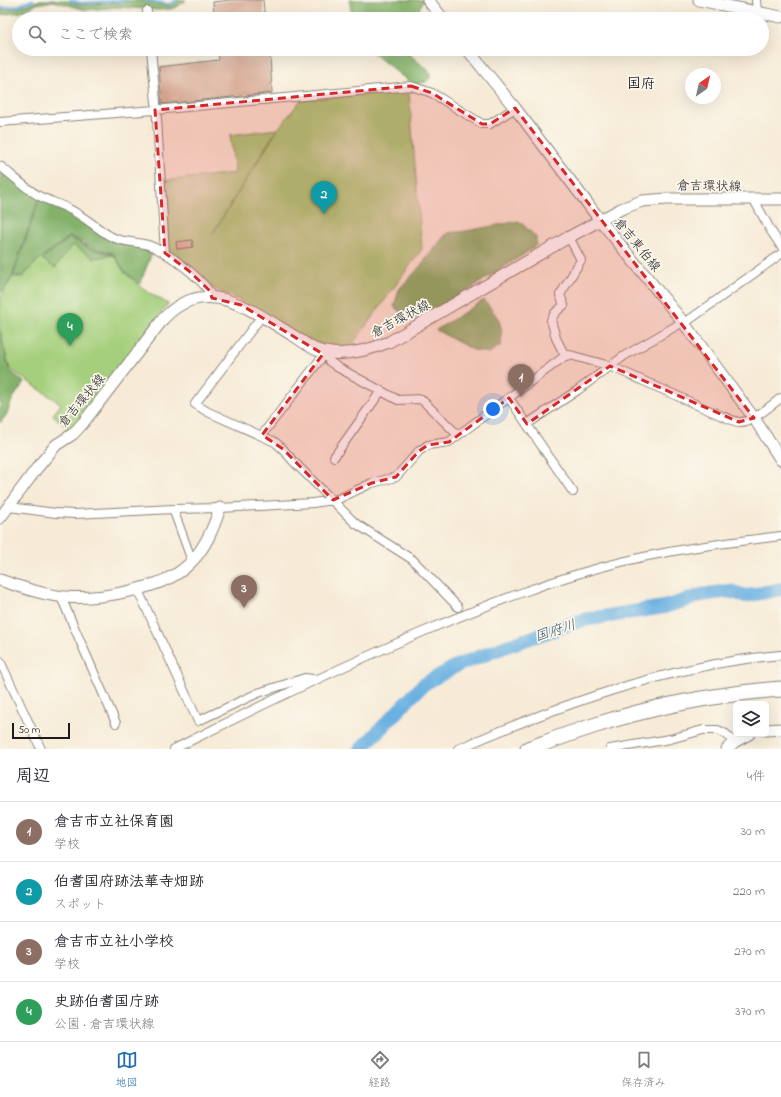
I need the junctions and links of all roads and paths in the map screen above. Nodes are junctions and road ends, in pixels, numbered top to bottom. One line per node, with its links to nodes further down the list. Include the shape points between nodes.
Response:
1 (699, 0): 5 (main road)
2 (756, 0): 5 (street)
3 (430, 1): 4 (main road)
4 (438, 12)
5 (757, 12)
6 (769, 14): 7 (main road)
7 (781, 17)
8 (151, 56): 11 (street)
9 (473, 56): 10 (main road, 倉吉東伯線)
10 (515, 108): 11 (street, via 490,124 482,124 432,93 410,86); 16 (main road, 倉吉東伯線)
11 (155, 110): 12 (street); 19 (street)
12 (0, 122)
13 (0, 166): 19 (street, via 37,195 69,209 111,237 123,242 147,245)
14 (781, 199): 15 (main road, 倉吉環状線)
15 (754, 200): 16 (main road, 倉吉環状線, via 642,201 621,208); 18 (street)
16 (600, 220): 17 (main road, 倉吉環状線); 23 (main road, 倉吉東伯線)
17 (569, 237): 24 (main road, 倉吉環状線, via 389,342 370,350 342,354); 25 (street, via 581,260 560,295 564,305 551,320)
18 (781, 246)
19 (165, 253): 21 (street, via 210,291)
20 (781, 254): 23 (street)
21 (212, 298): 24 (main road, 倉吉環状線, via 241,305 316,350); 38 (main road, 倉吉環状線, via 189,301 163,319 83,423 73,434 56,445)
22 (258, 321): 32 (street, via 196,404 208,412)
23 (683, 322): 26 (street); 30 (main road, 倉吉東伯線)
24 (326, 352): 27 (street, via 329,361 337,367); 32 (street)
25 (565, 356): 26 (street, via 570,355); 28 (street)
26 (610, 366): 30 (street, via 722,416 739,422); 31 (street)
27 (381, 391): 33 (street, via 398,400 421,399); 34 (street)
28 (509, 398): 31 (street); 33 (street)
29 (781, 398): 30 (street)
30 (754, 418): 35 (main road, 倉吉東伯線)
31 (527, 424): 36 (street)
32 (262, 435): 37 (street, via 284,449)
33 (458, 435): 37 (street, via 449,442 428,445 419,451 396,477 372,483)
34 (334, 457)
35 (781, 460)
36 (573, 492)
37 (333, 500): 40 (street); 47 (street, via 356,523 413,560)
38 (9, 507): 39 (street, via 62,514); 41 (main road, 倉吉環状線)
39 (173, 508): 40 (street); 43 (street)
40 (220, 508): 43 (main road, via 209,536)
41 (0, 518)
42 (781, 536): 50 (street, via 656,554 601,567 516,595 393,645)
43 (192, 561): 45 (main road, via 167,579)
44 (0, 580): 46 (main road)
45 (137, 588): 46 (main road, via 86,598); 50 (street, via 198,721 258,693 305,678)
46 (61, 597): 53 (street)
47 (458, 607)
48 (781, 655): 60 (street, via 717,664 632,684 561,708)
49 (0, 662): 58 (street)
50 (318, 679): 59 (street)
51 (781, 689): 61 (highway, via 699,699 646,711)
52 (781, 696): 62 (highway, via 701,706 648,718 595,732)
53 (116, 723)
54 (781, 729): 55 (main road)
55 (769, 730)
56 (744, 737): 57 (main road)
57 (730, 745): 63 (street, via 726,734 718,730 702,730 670,739)
58 (41, 749)
59 (174, 749)
60 (458, 749)
61 (528, 749)
62 (548, 749)
63 (610, 749)

